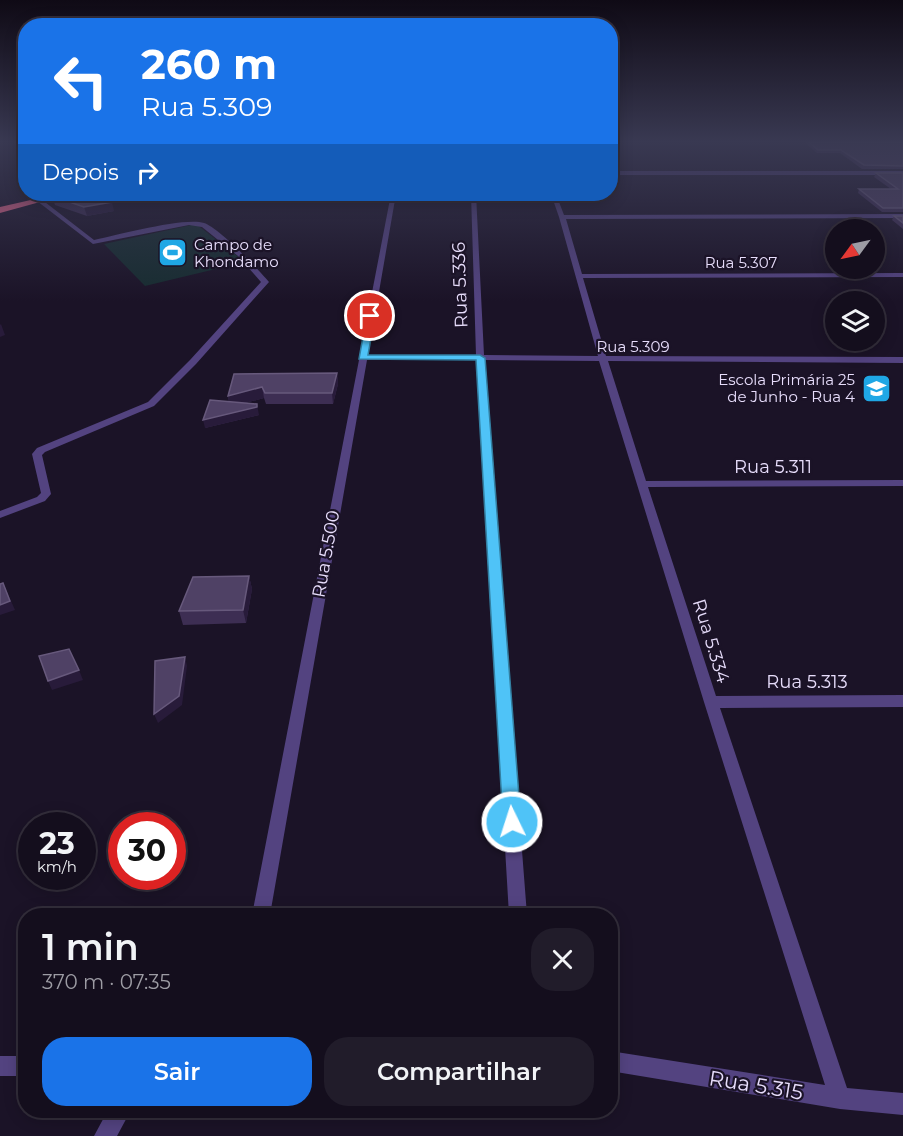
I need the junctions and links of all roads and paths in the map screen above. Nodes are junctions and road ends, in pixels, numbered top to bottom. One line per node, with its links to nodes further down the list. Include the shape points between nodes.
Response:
1 (24, 201): 7 (highway)
2 (34, 201): 7 (highway)
3 (40, 201): 18 (street, via 93,242 189,223 204,225 265,282 151,404 41,450 37,454 45,494)
4 (392, 201): 12 (street, Rua 5.500)
5 (473, 201): 13 (street, Rua 5.336)
6 (556, 201): 9 (street, Rua 5.334)
7 (0, 208)
8 (903, 216): 9 (street)
9 (562, 217): 11 (street, Rua 5.334)
10 (903, 275): 11 (street, Rua 5.307)
11 (579, 276): 14 (street, Rua 5.334)
12 (362, 357): 13 (street, Rua 5.309); 21 (street, Rua 5.500)
13 (480, 358): 14 (street, Rua 5.309); 22 (street, Rua 5.336)
14 (603, 360): 15 (street, Rua 5.309); 17 (street, Rua 5.334)
15 (903, 360)
16 (903, 483): 17 (street, Rua 5.311)
17 (642, 484): 20 (street, Rua 5.334)
18 (0, 515)
19 (903, 700): 20 (street, Rua 5.313)
20 (711, 702): 26 (street, Rua 5.334)
21 (262, 908)
22 (518, 908)
23 (618, 1062): 26 (street, Rua 5.315)
24 (0, 1066): 25 (street)
25 (18, 1066)
26 (840, 1098): 27 (street, Rua 5.315)
27 (903, 1104)
28 (115, 1118): 29 (street)
29 (105, 1136)

